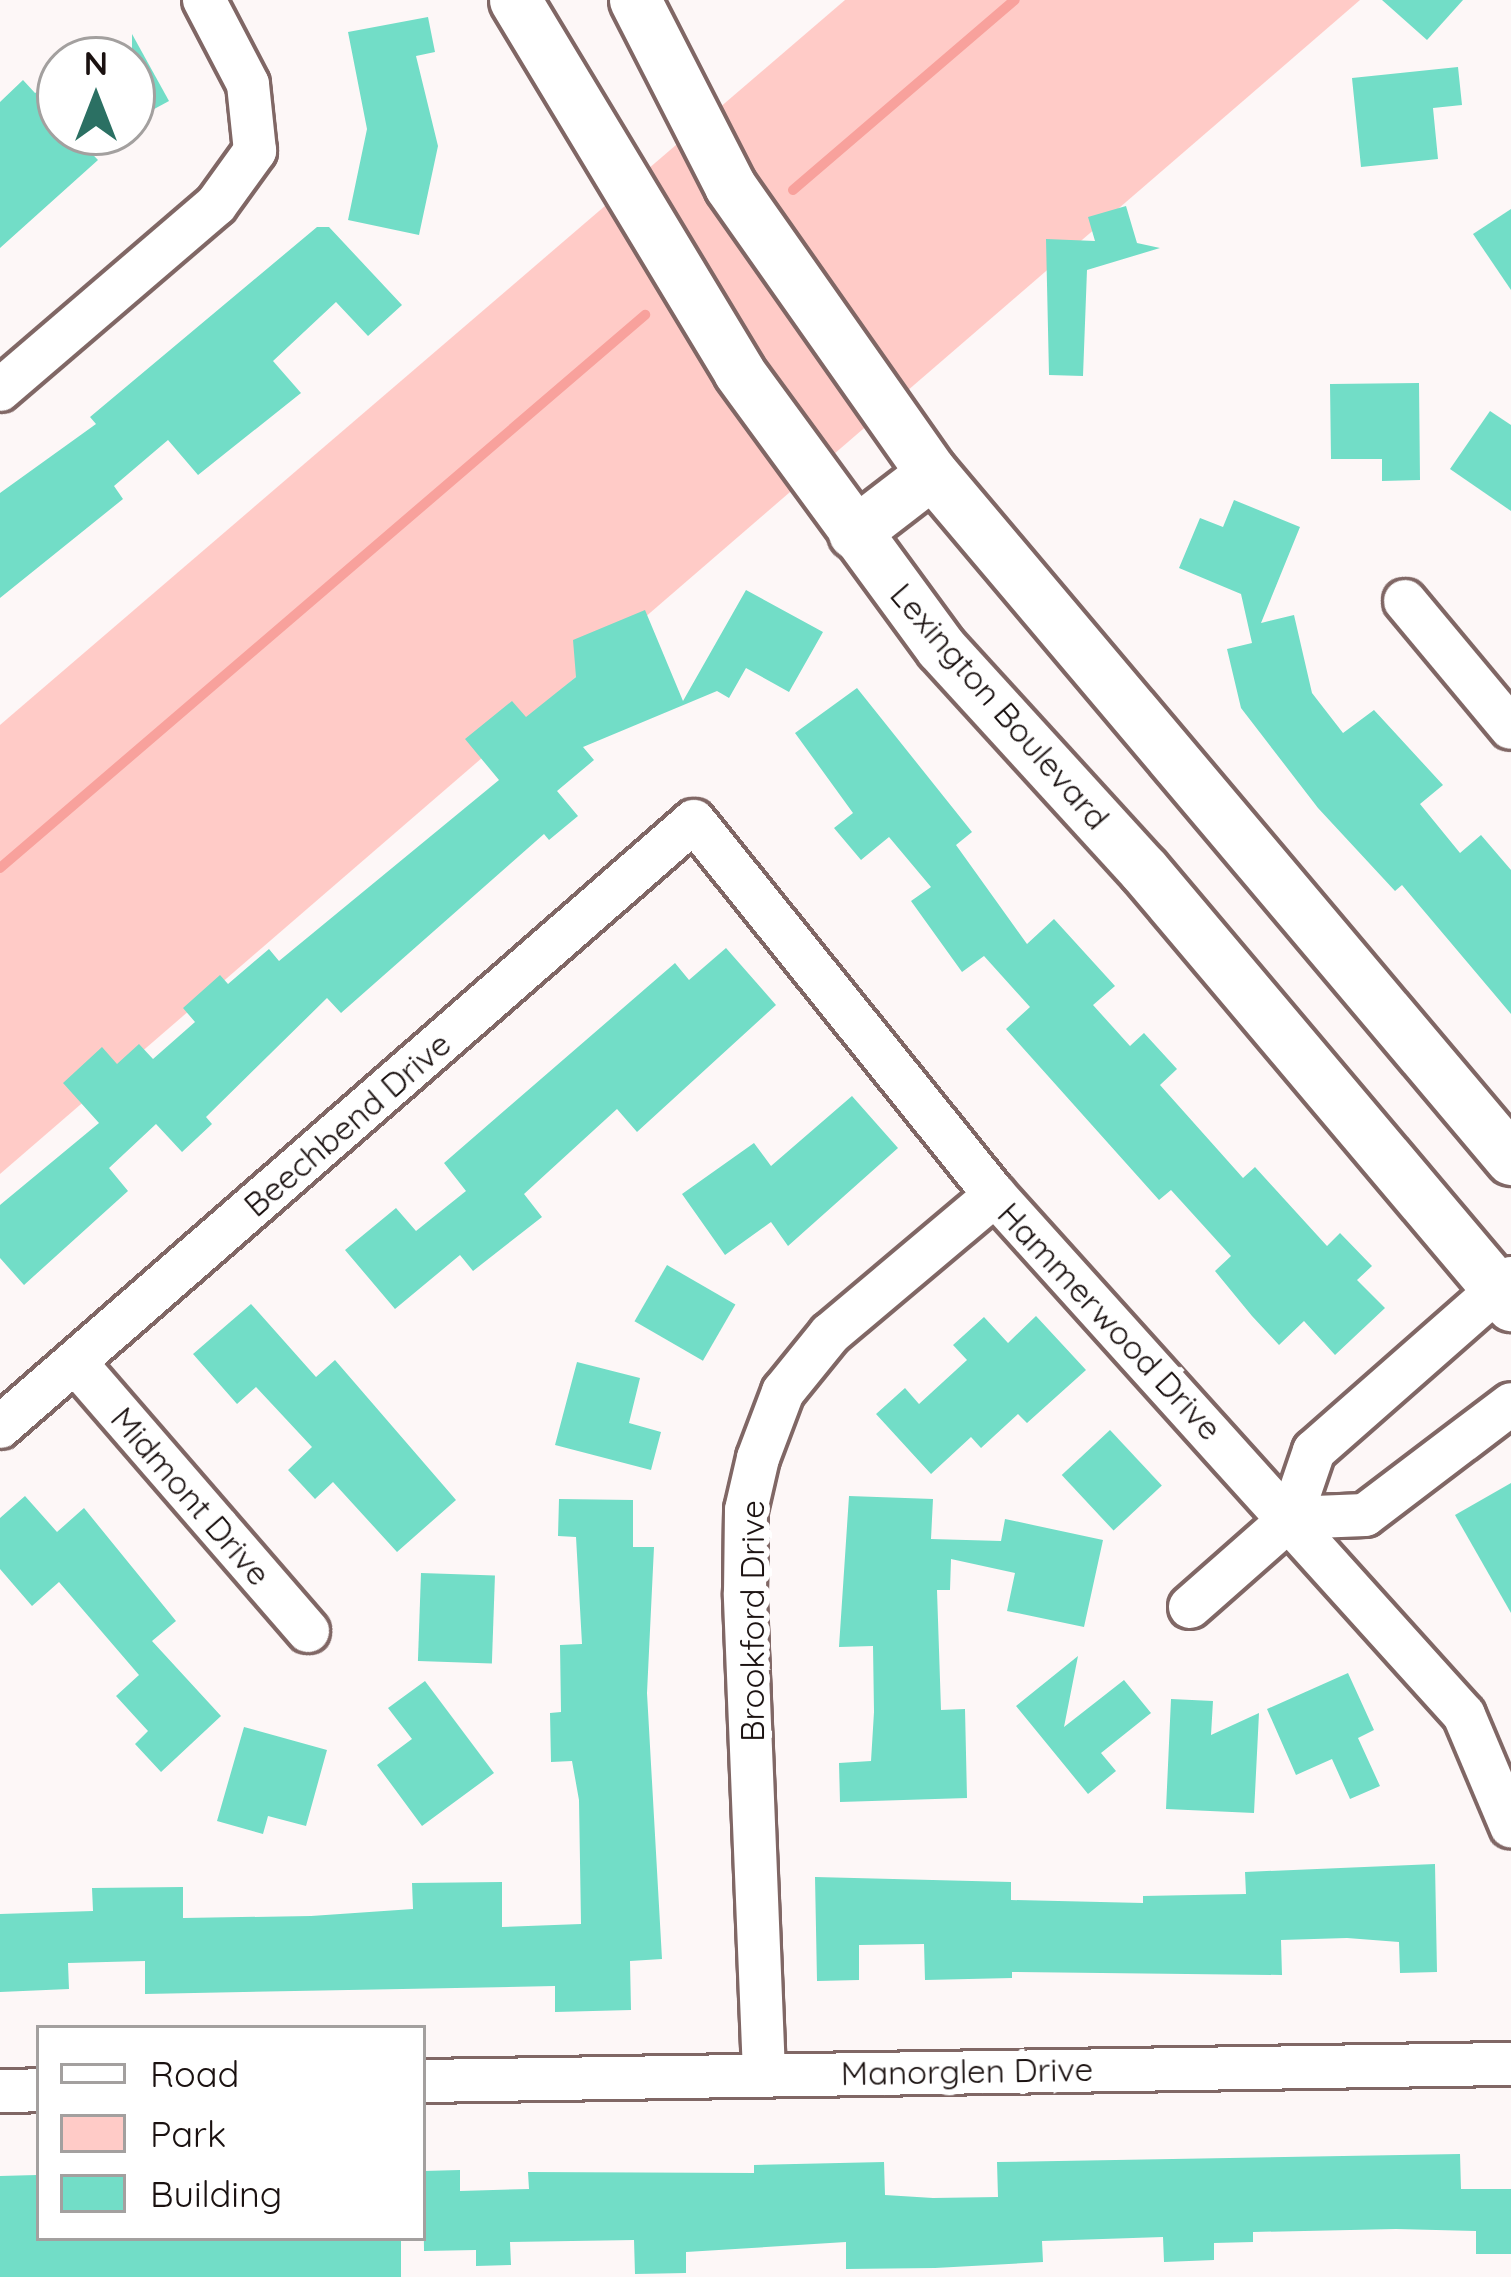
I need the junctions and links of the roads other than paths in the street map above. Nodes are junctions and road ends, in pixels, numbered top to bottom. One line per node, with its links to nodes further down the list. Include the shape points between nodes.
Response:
1 (204, 0): 4 (street, via 248,84 255,151 207,212)
2 (515, 0): 6 (street, Lexington Boulevard, via 739,372)
3 (635, 0): 5 (street, via 730,186)
4 (0, 390)
5 (932, 473): 6 (street); 10 (street)
6 (854, 533): 12 (street, Lexington Boulevard, via 941,648)
7 (1406, 601): 8 (street)
8 (1511, 728)
9 (694, 821): 11 (street, Hammerwood Drive); 13 (street, Beechbend Drive)
10 (1511, 1159)
11 (995, 1196): 16 (street, Hammerwood Drive); 21 (street, Brookford Drive, via 830,1334 782,1392 758,1458 746,1510 745,1593)
12 (1506, 1291): 16 (street, via 1314,1451)
13 (75, 1362): 15 (street, Beechbend Drive); 18 (street, Midmont Drive)
14 (1511, 1404): 16 (street, via 1365,1515)
15 (0, 1427)
16 (1291, 1517): 17 (street); 19 (street, Hammerwood Drive, via 1464,1715)
17 (1190, 1607)
18 (308, 1631)
19 (1511, 1826)
20 (1511, 2064): 21 (street, Manorglen Drive)
21 (764, 2073): 22 (street, Manorglen Drive)
22 (426, 2081)
23 (36, 2090): 24 (street)
24 (0, 2091)

